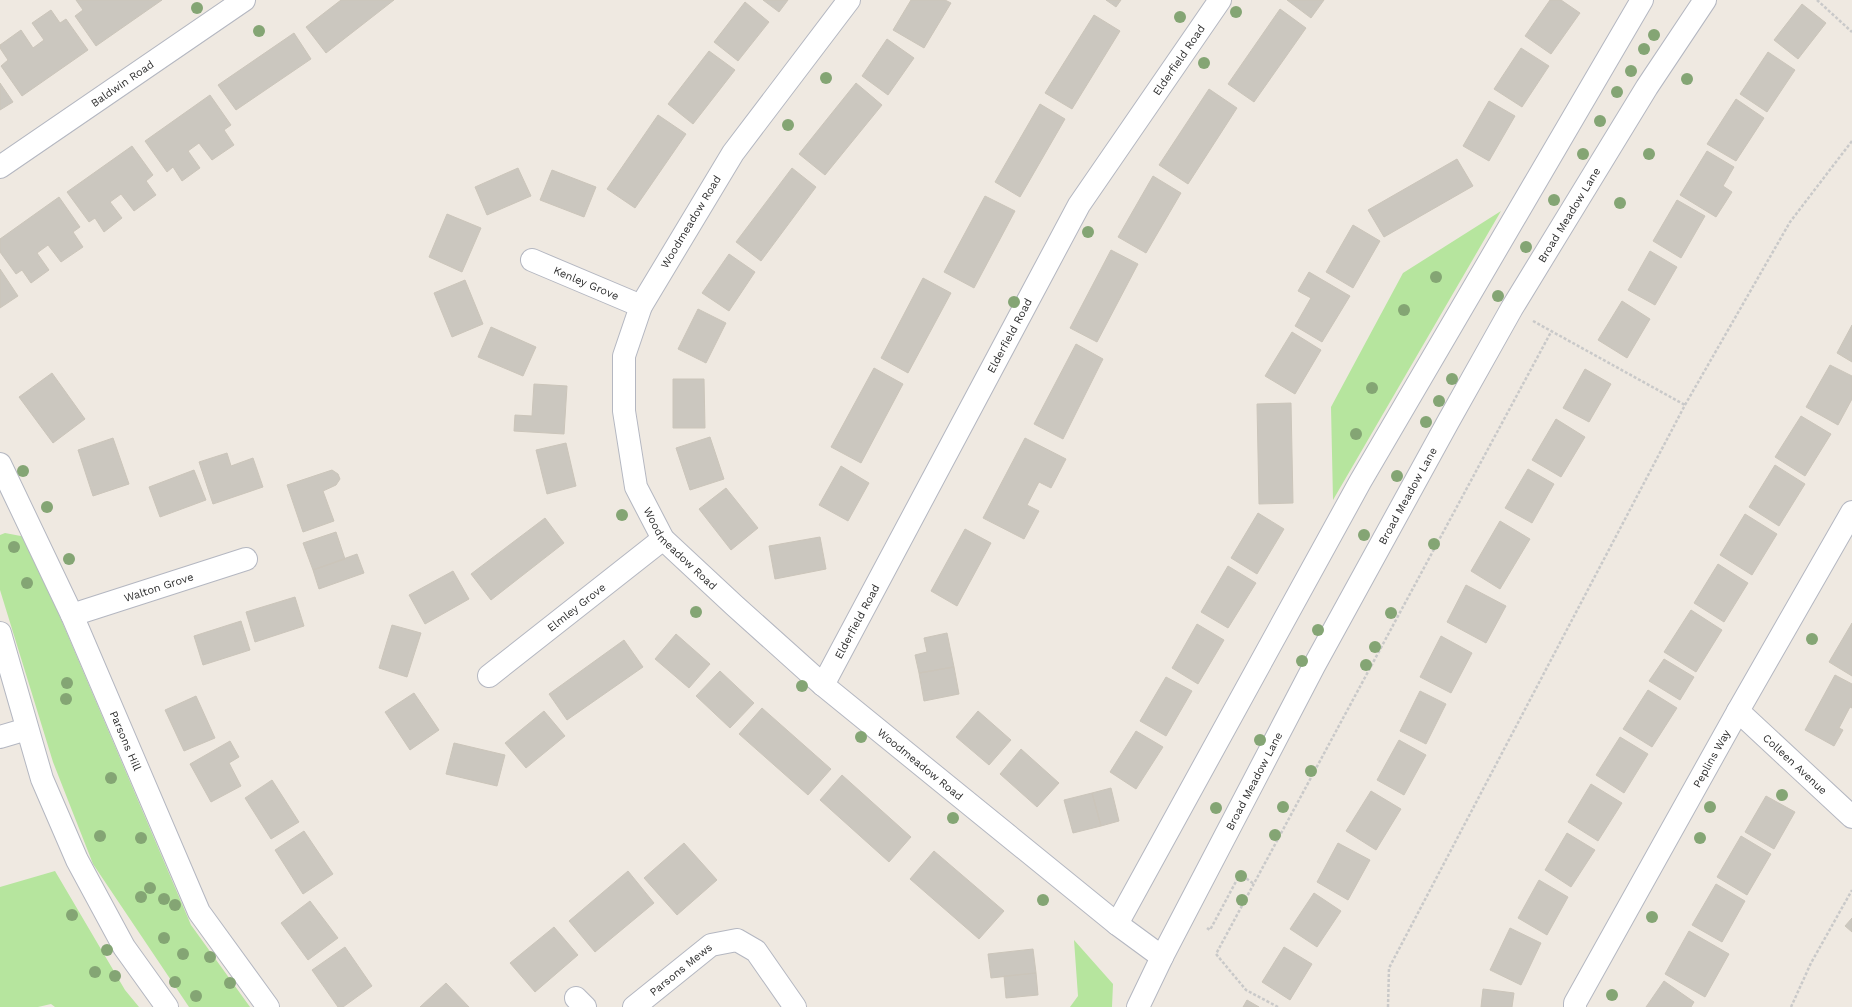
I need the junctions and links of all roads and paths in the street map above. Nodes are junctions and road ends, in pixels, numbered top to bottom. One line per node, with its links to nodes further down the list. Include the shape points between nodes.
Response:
1 (850, 0): 11 (street, Woodmeadow Road, via 733,153)
2 (1220, 0): 22 (street, Elderfield Road, via 1079,205)
3 (1642, 0): 30 (street, via 1360,482)
4 (1705, 0): 12 (street, Broad Meadow Lane, via 1648,87)
5 (1817, 0): 7 (path)
6 (240, 1): 9 (street, Baldwin Road)
7 (1852, 32)
8 (1852, 140): 14 (path, via 1790,222)
9 (0, 167)
10 (532, 260): 11 (street, Kenley Grove)
11 (641, 306): 17 (street, Woodmeadow Road, via 624,356 624,411 636,487)
12 (1512, 308): 13 (path); 31 (street, Broad Meadow Lane, via 1314,666)
13 (1551, 332): 14 (path); 28 (path)
14 (1685, 405): 38 (path, via 1389,968)
15 (0, 464): 19 (street, Parsons Hill)
16 (1852, 512): 23 (street, Peplins Way)
17 (663, 539): 21 (street, Elmley Grove); 22 (street, Woodmeadow Road)
18 (246, 559): 19 (street, Walton Grove)
19 (72, 615): 33 (street, Parsons Hill, via 199,912)
20 (0, 633): 24 (street)
21 (489, 676)
22 (823, 685): 30 (street, Woodmeadow Road)
23 (1738, 711): 26 (street, Colleen Avenue); 39 (street, Peplins Way, via 1575,1002)
24 (27, 729): 25 (street); 32 (street, via 42,779 77,860 124,947)
25 (0, 737)
26 (1852, 817)
27 (1240, 874): 28 (path)
28 (1254, 884): 37 (path, via 1216,954 1246,990)
29 (1852, 890): 40 (path, via 1811,963)
30 (1117, 924): 31 (street, Woodmeadow Road)
31 (1162, 957): 36 (street, Broad Meadow Lane)
32 (167, 1007)
33 (268, 1007)
34 (634, 1007): 35 (street, Parsons Mews, via 711,946 737,940 756,951)
35 (794, 1007)
36 (1138, 1007)
37 (1278, 1007)
38 (1388, 1007)
39 (1575, 1007)
40 (1791, 1007)

